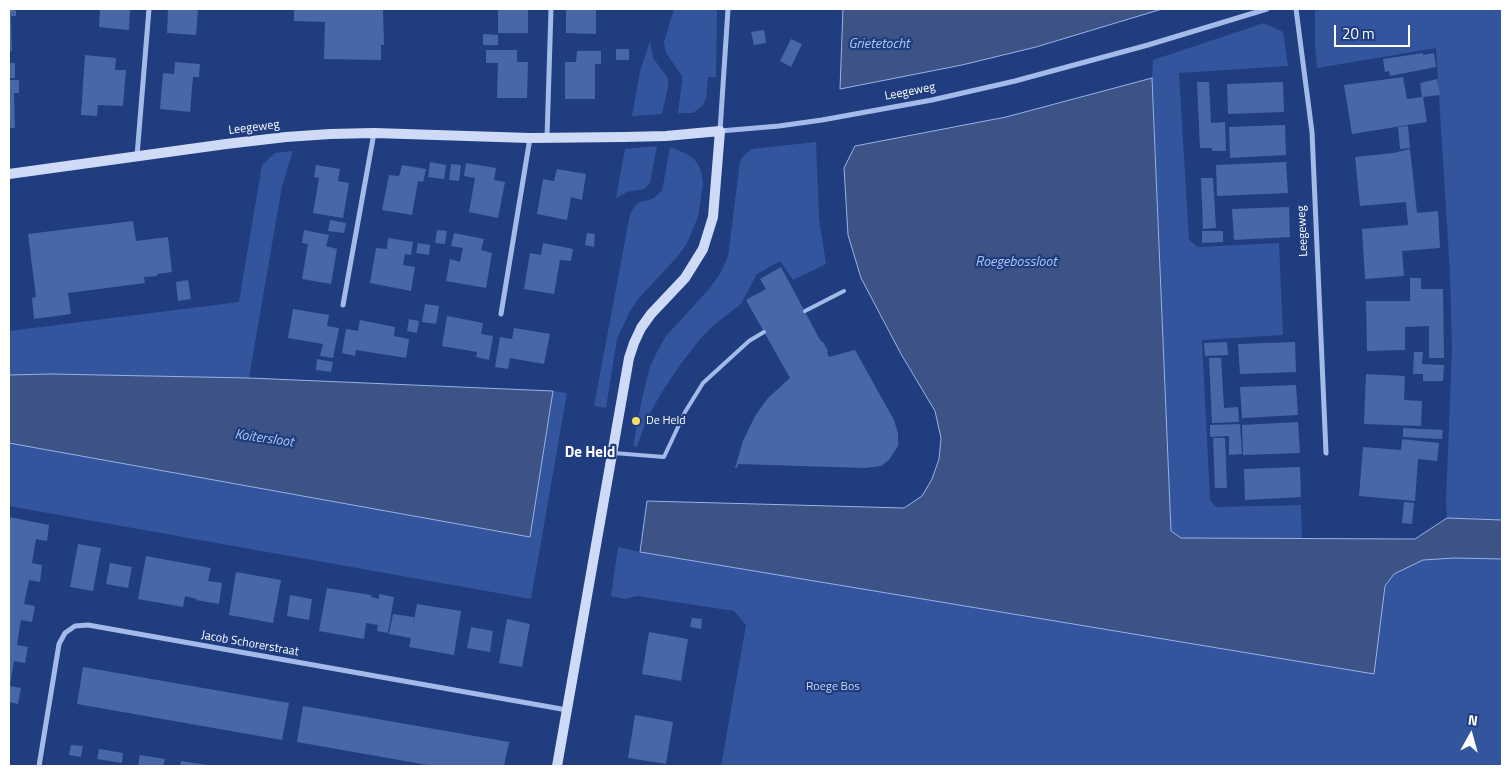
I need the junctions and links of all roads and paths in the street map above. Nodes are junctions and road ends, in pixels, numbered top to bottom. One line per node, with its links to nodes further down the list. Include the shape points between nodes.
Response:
1 (149, 9): 10 (street)
2 (551, 9): 9 (street)
3 (728, 9): 6 (street)
4 (1267, 9): 6 (street, Leegeweg, via 1100,58 932,100 822,120)
5 (1296, 9): 18 (street, Leegeweg, via 1312,132)
6 (720, 131): 9 (main road, Leegeweg, via 640,137); 17 (main road, via 709,233 695,264 651,314 634,343)
7 (374, 133): 8 (main road, Leegeweg); 10 (main road, Leegeweg, via 286,137); 13 (street)
8 (530, 138): 9 (main road, Leegeweg); 15 (street)
9 (547, 138)
10 (137, 157): 11 (main road, Leegeweg)
11 (9, 174)
12 (844, 292): 14 (lane)
13 (343, 305)
14 (805, 311)
15 (500, 314)
16 (764, 332): 17 (lane, via 748,341 703,383 664,457)
17 (612, 453): 19 (main road)
18 (1326, 453)
19 (567, 710): 20 (street, Jacob Schorerstraat, via 88,625 75,626 65,633 59,644); 21 (main road)
20 (39, 766)
21 (558, 766)

